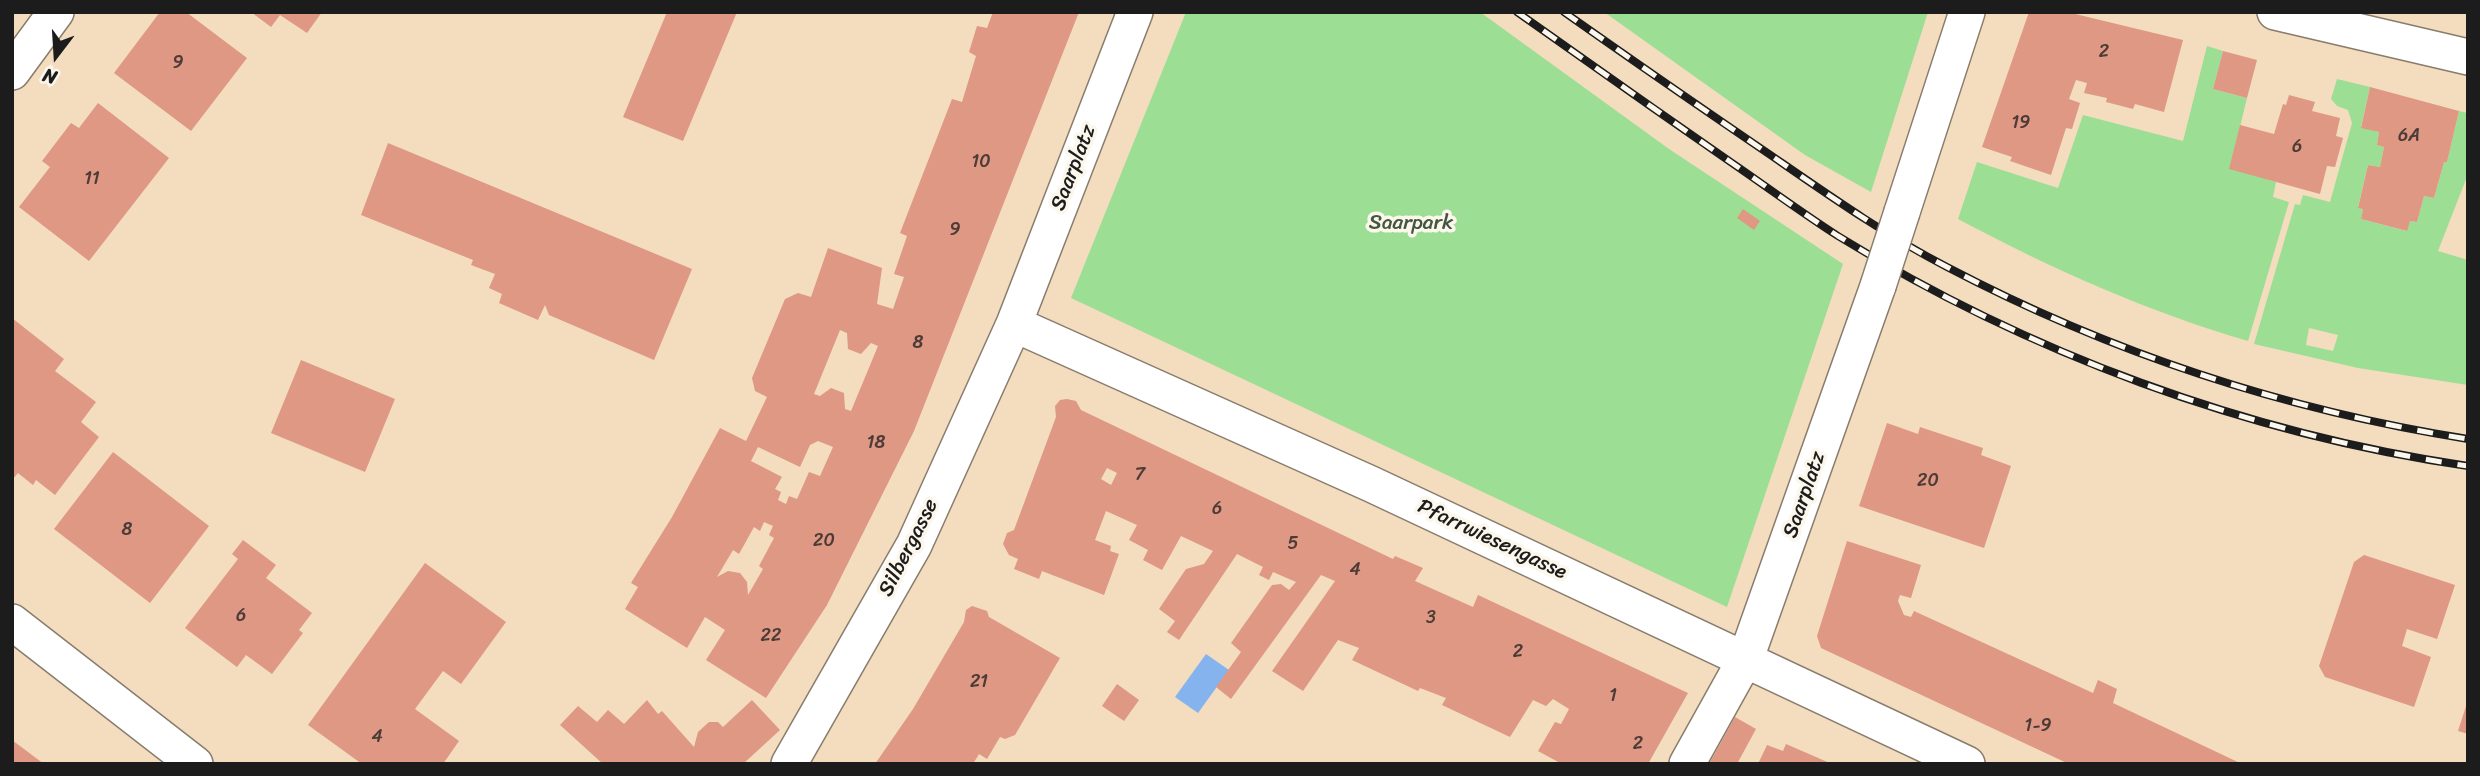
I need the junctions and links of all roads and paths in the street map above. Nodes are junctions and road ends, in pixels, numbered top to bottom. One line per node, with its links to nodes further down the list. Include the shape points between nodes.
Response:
1 (56, 12): 6 (street)
2 (1135, 12): 7 (street, Saarplatz)
3 (1967, 12): 9 (street, Saarplatz, bridge, via 1863,331)
4 (2275, 12): 5 (street)
5 (2468, 58)
6 (12, 72)
7 (1014, 324): 9 (street, Pfarrwiesengasse); 11 (street, Silbergasse, via 914,545)
8 (12, 622): 10 (street)
9 (1746, 658): 12 (street, Saarplatz); 13 (street, Pfarrwiesengasse)
10 (195, 764)
11 (789, 764)
12 (1687, 764)
13 (1967, 764)

